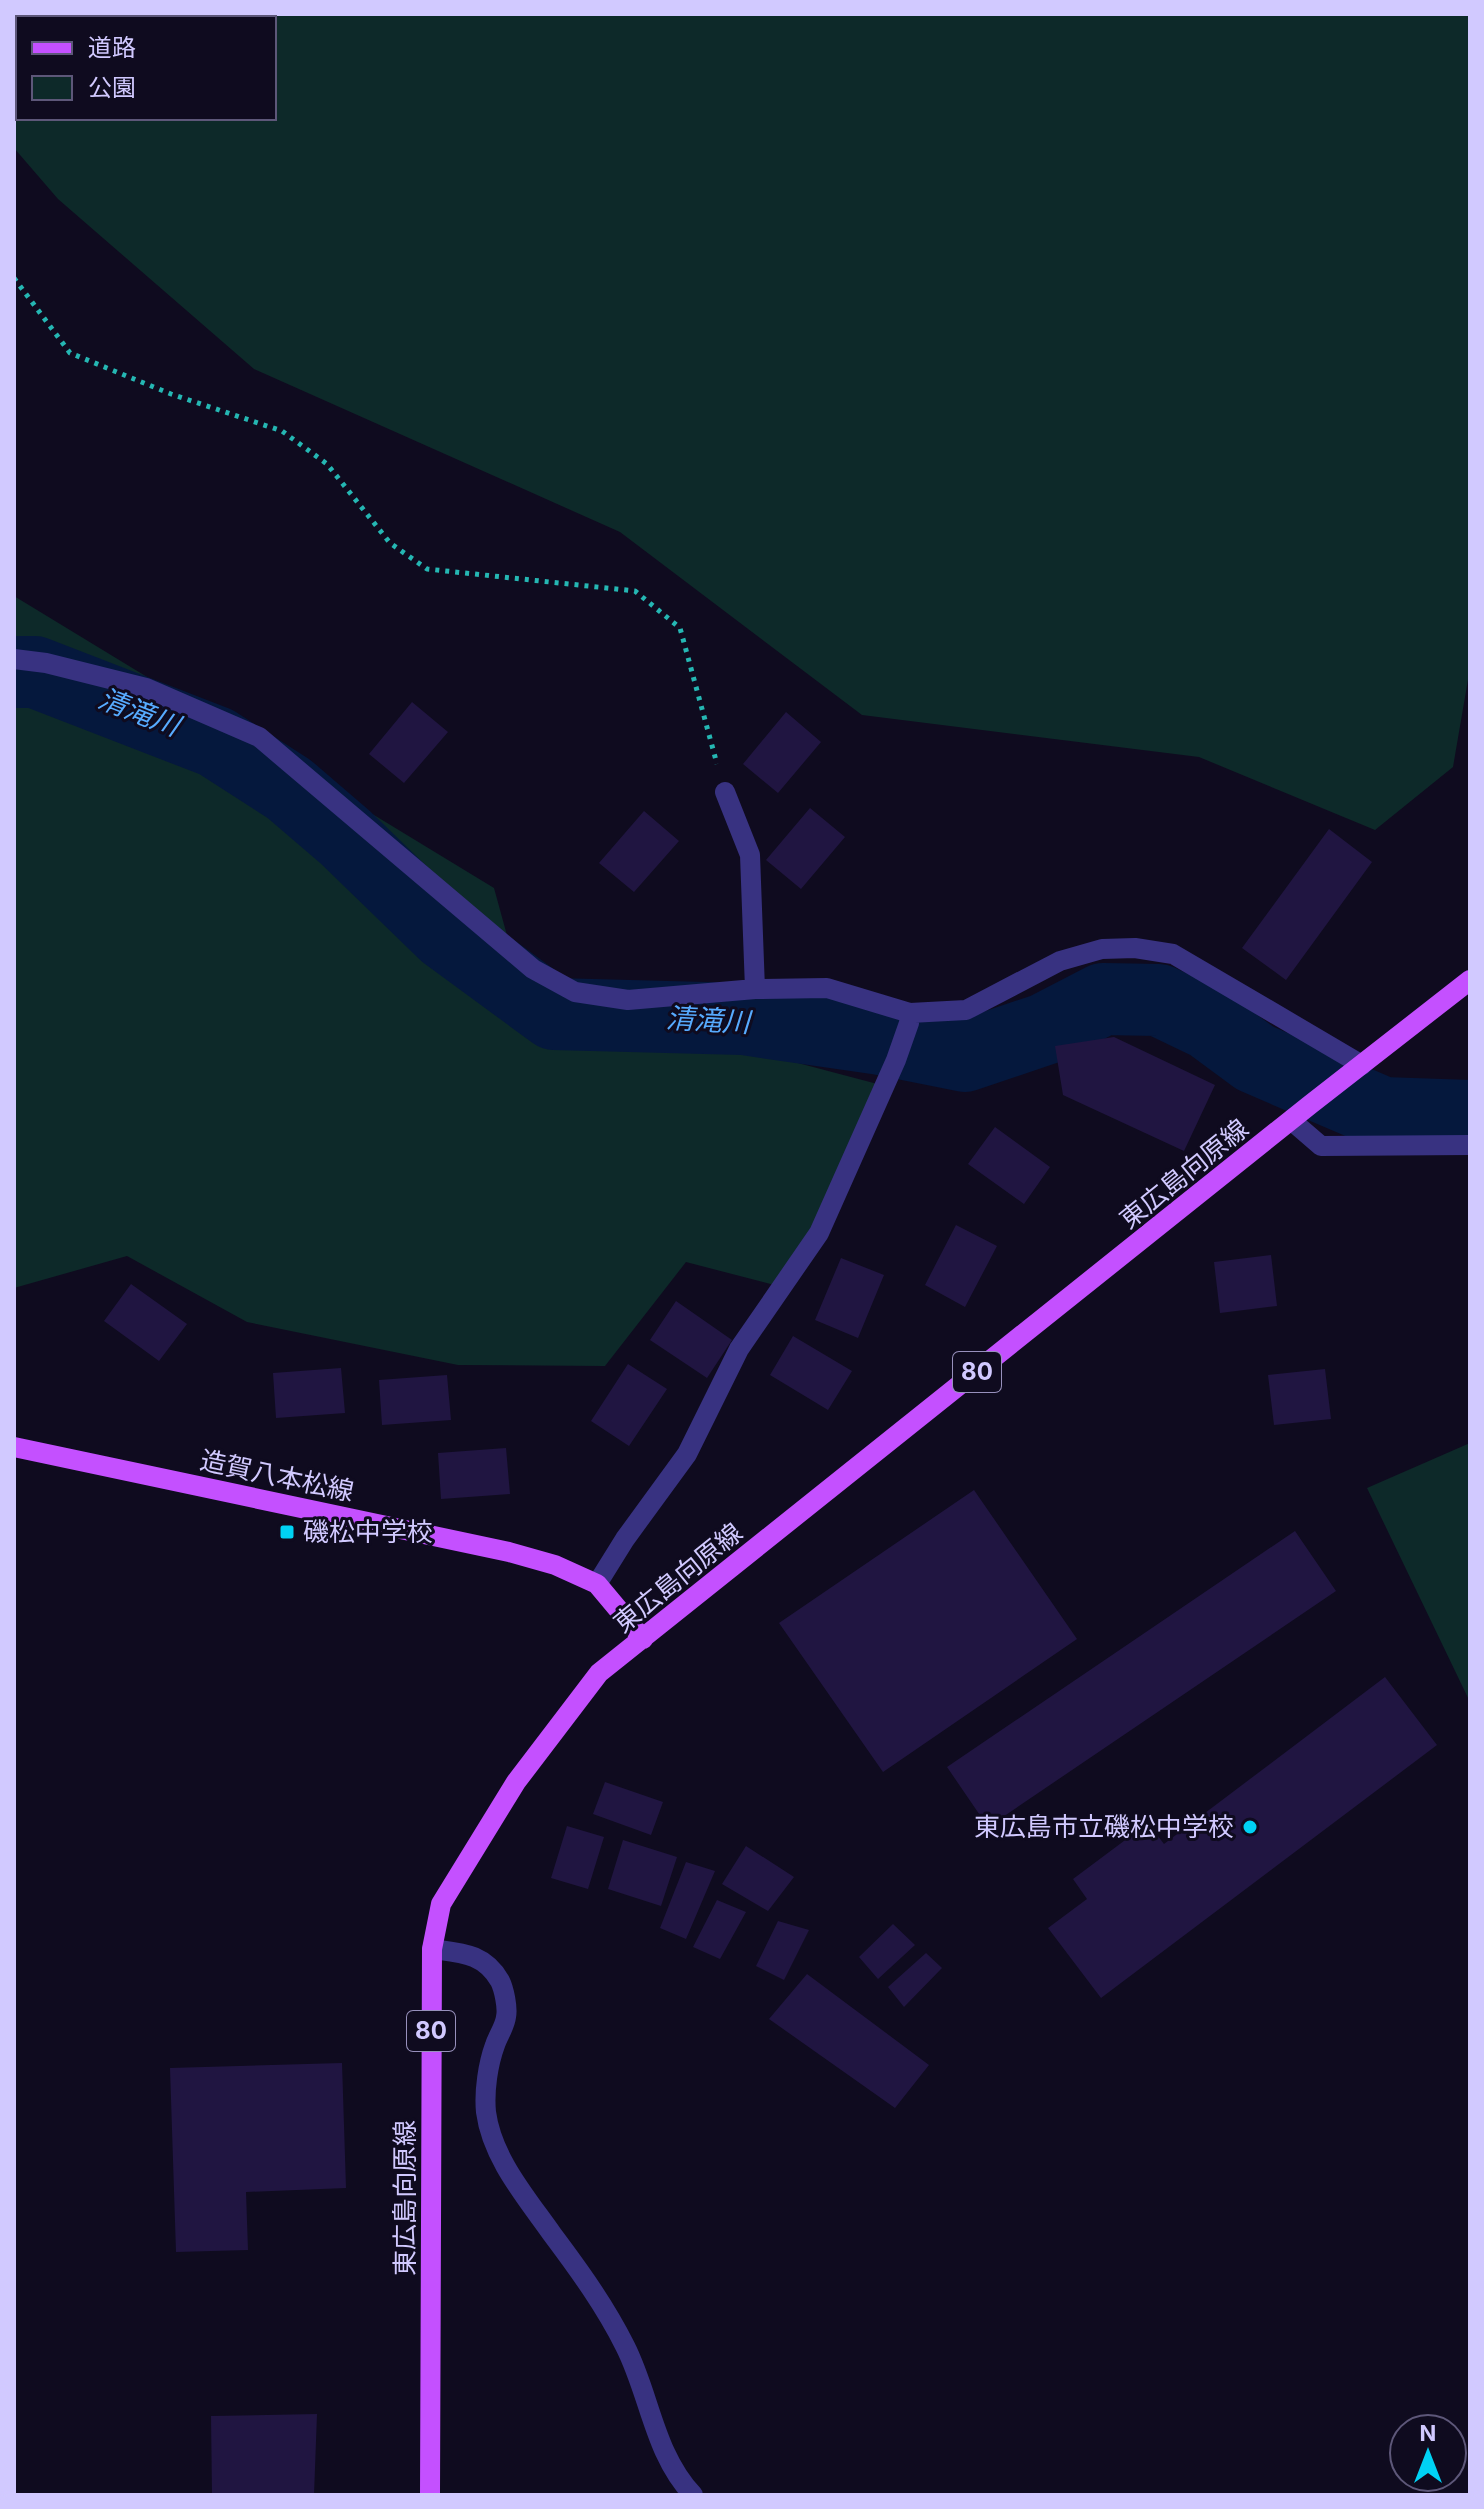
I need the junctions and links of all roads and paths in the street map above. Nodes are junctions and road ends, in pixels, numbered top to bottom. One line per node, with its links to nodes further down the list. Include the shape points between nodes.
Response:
1 (14, 278): 3 (path, via 70,353 282,431 327,464 390,543 427,569 635,591 680,628)
2 (14, 659): 5 (street, via 146,688 259,737 533,969 575,992 628,1000)
3 (725, 792): 5 (street, via 750,855)
4 (1468, 984): 7 (main road, 東広島向原線 / 80)
5 (755, 989): 6 (street, via 827,988)
6 (910, 1018): 7 (street, via 966,1010 1060,961 1102,949 1135,948 1173,954); 11 (street, via 819,1233 739,1349 687,1454)
7 (1362, 1065): 8 (main road, 東広島向原線 / 80)
8 (1292, 1121): 9 (street, via 1321,1146); 12 (main road, 東広島向原線 / 80)
9 (1470, 1145)
10 (14, 1447): 11 (main road, 造賀八本松線, via 509,1552)
11 (597, 1584): 12 (main road, 造賀八本松線)
12 (643, 1639): 13 (main road, 東広島向原線 / 80, via 599,1673 516,1782 441,1904)
13 (432, 1949): 14 (main road, 東広島向原線 / 80); 15 (street, via 485,1961 502,1984 506,2017 494,2047 486,2110 494,2144 626,2348 666,2459)
14 (430, 2495)
15 (693, 2495)

